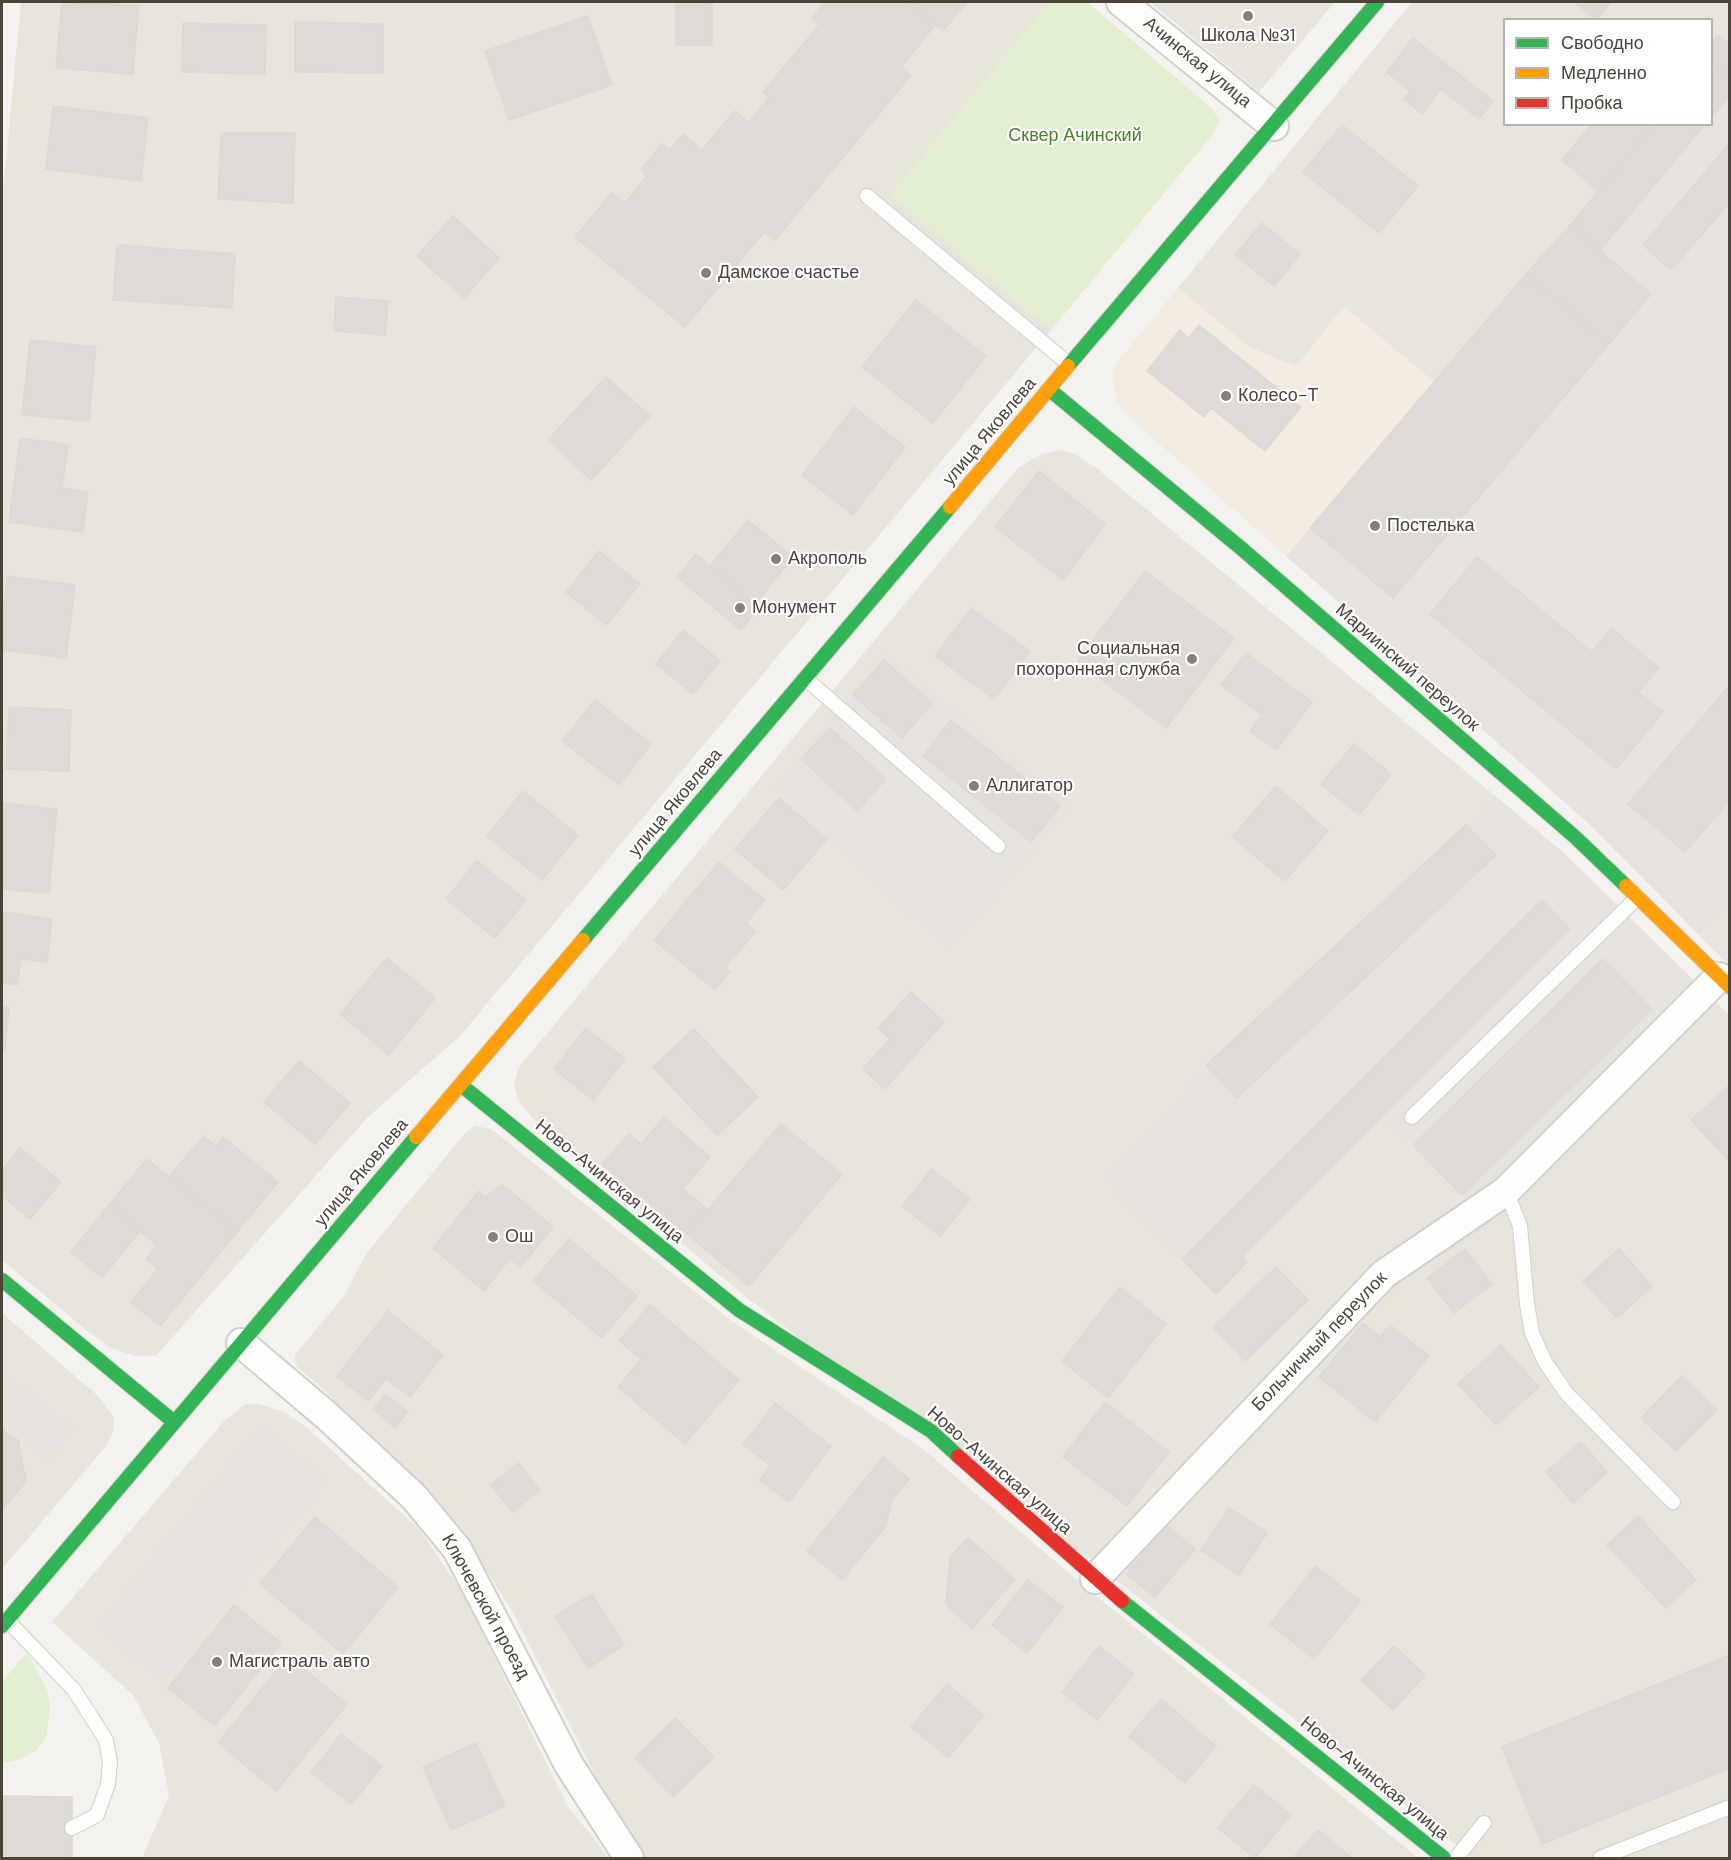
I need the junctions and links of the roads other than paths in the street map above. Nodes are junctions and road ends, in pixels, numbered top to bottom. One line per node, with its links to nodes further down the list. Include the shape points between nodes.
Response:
1 (1121, 2): 3 (street, Ачинская улица)
2 (1377, 2): 3 (street, улица Яковлева)
3 (1274, 126): 5 (street, улица Яковлева)
4 (867, 196): 5 (lane)
5 (1070, 365): 6 (street, улица Яковлева)
6 (1050, 390): 7 (street, улица Яковлева); 9 (street, Мариинский переулок, via 1242,549 1575,837)
7 (805, 678): 8 (lane); 11 (street, улица Яковлева)
8 (998, 846)
9 (1637, 898): 10 (street, Мариинский переулок); 12 (lane)
10 (1724, 982): 13 (street, Больничный переулок)
11 (461, 1085): 15 (street, улица Яковлева); 18 (street, Ново-Ачинская улица, via 739,1310 931,1431)
12 (1412, 1118)
13 (1506, 1191): 17 (lane, via 1520,1226 1532,1333 1545,1362 1567,1394); 18 (street, Больничный переулок, via 1384,1274)
14 (2, 1281): 16 (street)
15 (242, 1343): 16 (street, улица Яковлева); 23 (street, Ключевской проезд, via 414,1497 457,1549 569,1765)
16 (174, 1422): 19 (street, улица Яковлева)
17 (1673, 1502)
18 (1095, 1579): 24 (street, Ново-Ачинская улица)
19 (4, 1623): 22 (lane, via 74,1690 106,1740 108,1784 96,1815)
20 (1730, 1807): 26 (lane)
21 (1484, 1823): 25 (lane)
22 (72, 1828)
23 (629, 1858)
24 (1444, 1858)
25 (1456, 1858)
26 (1600, 1858)

